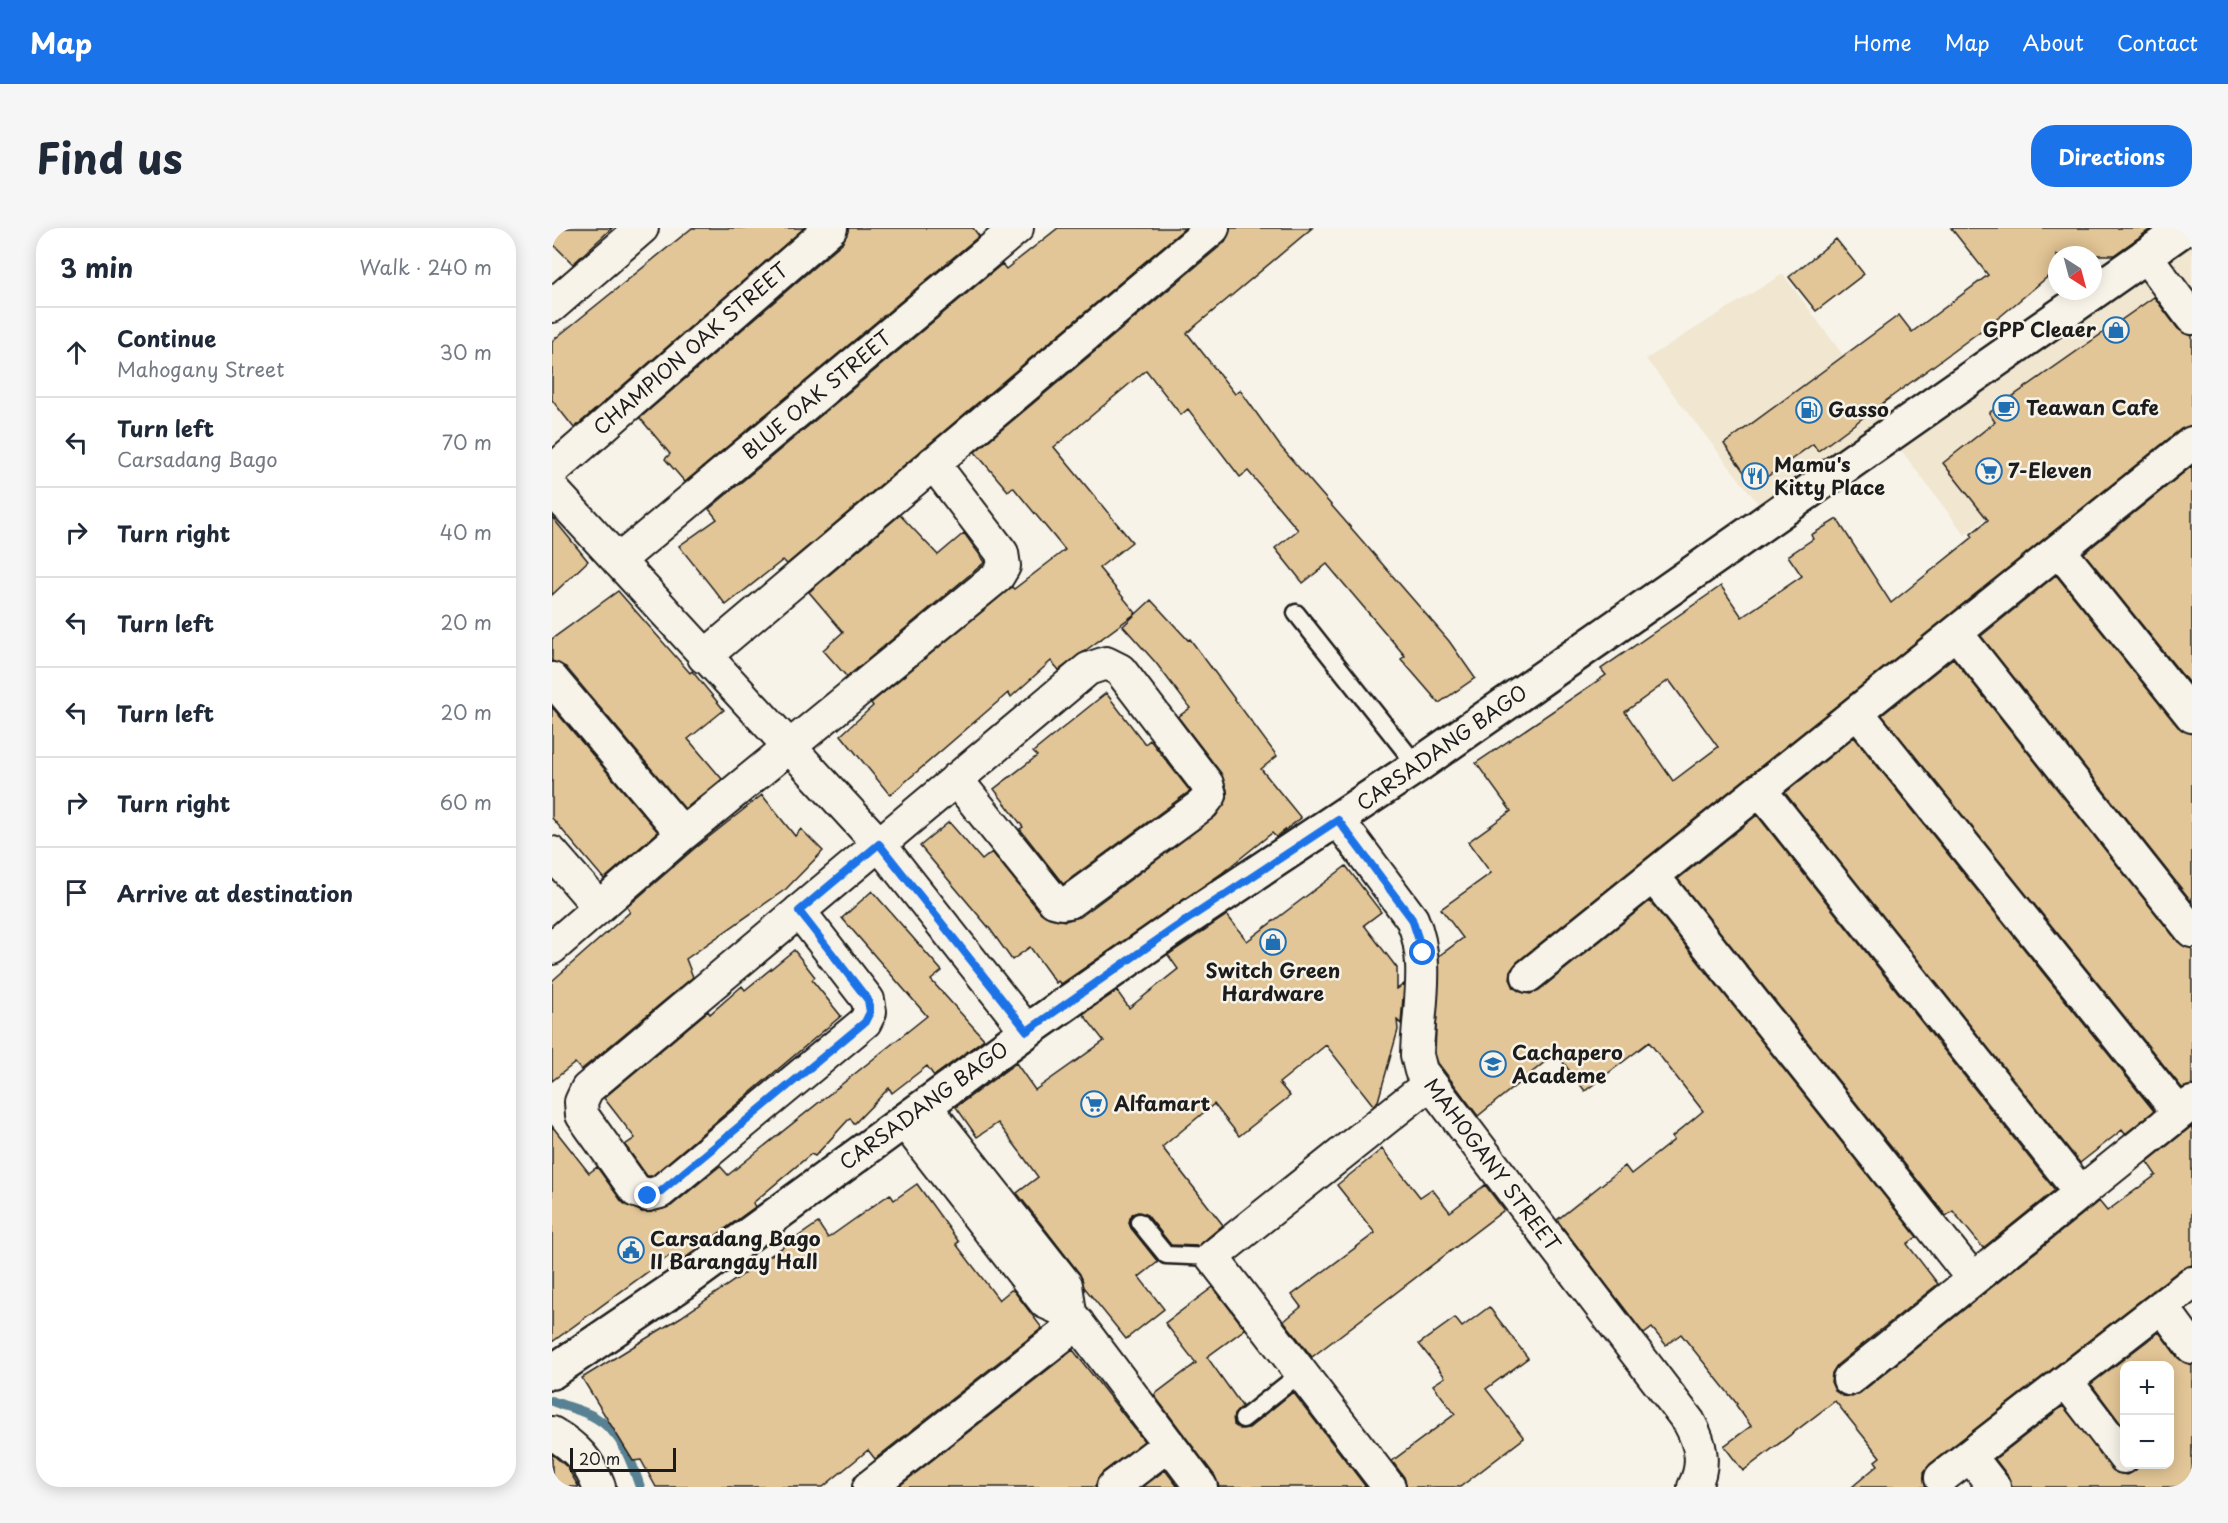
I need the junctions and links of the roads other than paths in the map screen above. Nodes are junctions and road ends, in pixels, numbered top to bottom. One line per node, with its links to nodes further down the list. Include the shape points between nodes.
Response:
1 (642, 228): 7 (street)
2 (831, 228): 11 (street, CHAMPION OAK STREET)
3 (1017, 228): 14 (street, BLUE OAK STREET)
4 (1214, 228): 10 (street)
5 (2185, 228): 6 (street, CARSADANG BAGO)
6 (2145, 255): 8 (street); 22 (street, CARSADANG BAGO)
7 (557, 292)
8 (2192, 318)
9 (2192, 443): 13 (street)
10 (933, 463): 17 (street); 21 (street, via 1002,553 1004,566 998,576)
11 (552, 471)
12 (552, 489): 14 (street)
13 (2059, 550): 16 (street); 20 (street)
14 (618, 561): 17 (street)
15 (1296, 613): 22 (lane)
16 (1956, 633): 19 (street); 32 (street)
17 (704, 657): 21 (street)
18 (552, 679): 26 (street)
19 (1857, 712): 24 (street); 37 (street)
20 (2192, 716)
21 (789, 748): 26 (street); 27 (street)
22 (1417, 766): 25 (street, CARSADANG BAGO)
23 (956, 779): 23 (street, via 1054,901 1062,903 1069,902 1202,805 1210,795 1208,784 1120,670 1106,663 1088,669); 27 (street)
24 (1760, 790): 29 (street); 39 (street)
25 (1338, 820): 35 (street, CARSADANG BAGO); 36 (street, MAHOGANY STREET, via 1419,934 1423,953 1417,1055)
26 (683, 834): 30 (street)
27 (879, 844): 31 (street); 35 (street)
28 (552, 853): 30 (street)
29 (1653, 876): 34 (street); 42 (street)
30 (598, 907): 33 (street)
31 (799, 911): 31 (street, via 868,1000 870,1012 865,1022 660,1192 648,1196 636,1191 582,1115 581,1102 587,1089)
32 (2192, 931)
33 (552, 948)
34 (1528, 976)
35 (1027, 1031): 38 (street, CARSADANG BAGO)
36 (1429, 1084): 41 (street); 62 (street, MAHOGANY STREET, via 1689,1422 1699,1440 1702,1461)
37 (2185, 1108): 39 (street)
38 (914, 1114): 45 (street, via 1045,1302); 47 (street, CARSADANG BAGO, via 684,1282)
39 (2081, 1193): 42 (street)
40 (1139, 1222): 41 (lane, via 1166,1255)
41 (1212, 1257): 48 (street)
42 (1973, 1279): 49 (street)
43 (2192, 1283): 44 (street)
44 (2162, 1306): 46 (street); 50 (street)
45 (1074, 1318): 53 (street); 58 (street)
46 (2192, 1347)
47 (552, 1372)
48 (1301, 1373): 51 (lane); 61 (street)
49 (1850, 1380)
50 (2066, 1381): 54 (street); 55 (street)
51 (1243, 1419)
52 (552, 1433): 57 (street, via 576,1448)
53 (1168, 1444): 59 (street); 60 (street)
54 (2120, 1452)
55 (1970, 1456): 56 (street); 63 (street)
56 (1941, 1478)
57 (599, 1487)
58 (869, 1487)
59 (1113, 1487)
60 (1201, 1487)
61 (1389, 1487)
62 (1694, 1487)
63 (1994, 1487)

